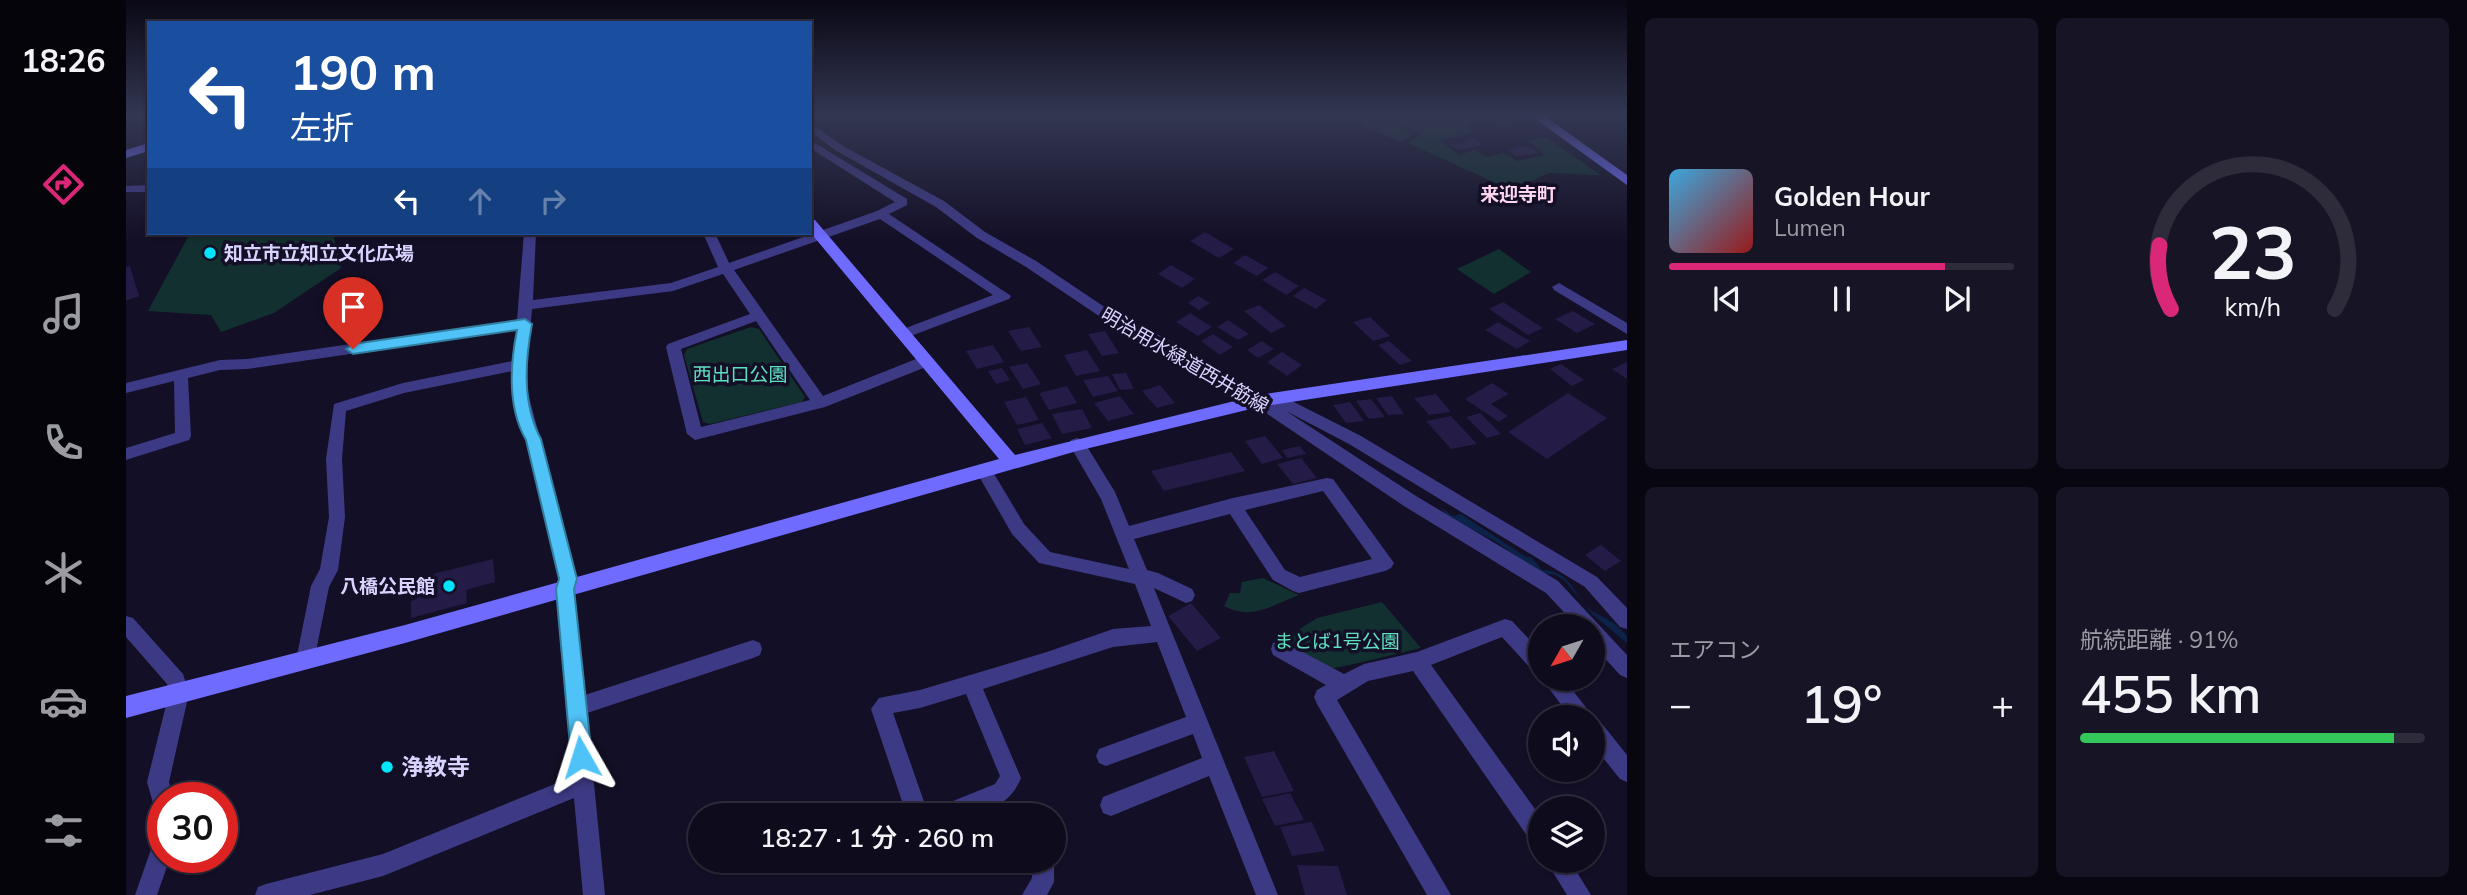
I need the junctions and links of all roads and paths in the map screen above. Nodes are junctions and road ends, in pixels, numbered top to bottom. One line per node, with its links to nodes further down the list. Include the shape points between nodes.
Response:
1 (832, 157): 7 (street, via 903,202)
2 (855, 157): 24 (street, 明治用水緑道西井筋線, via 940,204 1107,315)
3 (1594, 157): 4 (street)
4 (1627, 181)
5 (147, 188): 6 (street)
6 (126, 189)
7 (881, 214): 8 (street); 18 (street, via 1004,296)
8 (816, 229): 18 (street)
9 (530, 235): 14 (street)
10 (710, 235): 12 (street)
11 (802, 235): 12 (street)
12 (725, 267): 14 (street, via 673,287); 15 (street)
13 (1559, 287): 17 (street)
14 (528, 305): 16 (street)
15 (760, 316): 25 (street); 25 (street, via 673,347 695,434)
16 (525, 324): 21 (street); 22 (street, via 220,365)
17 (1627, 329)
18 (903, 334): 20 (street)
19 (1627, 345): 24 (street)
20 (926, 361): 25 (street); 28 (street)
21 (518, 365): 33 (street, via 526,426 534,439 568,579); 43 (street, via 403,388 339,408 334,459 337,517)
22 (181, 376): 23 (street); 27 (street, via 183,436)
23 (126, 388)
24 (1267, 400): 26 (street); 35 (street, 明治用水緑道西井筋線, via 1410,501 1552,587); 36 (street, via 1355,440 1591,582)
25 (820, 403)
26 (1077, 444): 28 (street); 31 (street, via 1109,498)
27 (126, 454)
28 (1012, 463): 29 (street)
29 (984, 471): 32 (street, via 1018,528 1045,558); 33 (street)
30 (1233, 505): 30 (street, via 1327,484 1385,564 1299,585 1279,575); 31 (street)
31 (1122, 535): 32 (street)
32 (1139, 576): 34 (street); 38 (street)
33 (565, 589): 43 (street); 52 (street)
34 (1186, 595)
35 (1578, 614)
36 (1627, 621)
37 (126, 624): 49 (street, via 176,680)
38 (1161, 633): 46 (street, via 1113,638); 53 (street)
39 (1605, 644): 45 (street)
40 (753, 649): 52 (street)
41 (1280, 649): 47 (street)
42 (1528, 652): 44 (street, via 1505,626)
43 (306, 660): 49 (street)
44 (1417, 661): 47 (street, via 1364,673); 63 (street)
45 (1627, 669)
46 (971, 683): 60 (street, via 881,709); 61 (street, via 1011,778 1002,792)
47 (1345, 685): 72 (street, via 1324,697)
48 (1562, 691): 50 (street)
49 (179, 693): 51 (street); 58 (street)
50 (1573, 705)
51 (126, 707)
52 (576, 707): 59 (street)
53 (1197, 723): 55 (street); 56 (street)
54 (1605, 744): 57 (street)
55 (1106, 756)
56 (1215, 763): 62 (street); 71 (street)
57 (1627, 772)
58 (158, 782)
59 (584, 783): 68 (street, via 383,865); 69 (street)
60 (914, 803)
61 (975, 803)
62 (1111, 805)
63 (1528, 818)
64 (154, 873): 67 (street)
65 (1043, 873): 70 (street, via 1043,882)
66 (1565, 873): 73 (street)
67 (146, 895)
68 (266, 895)
69 (594, 895)
70 (1033, 895)
71 (1267, 895)
72 (1440, 895)
73 (1580, 895)

